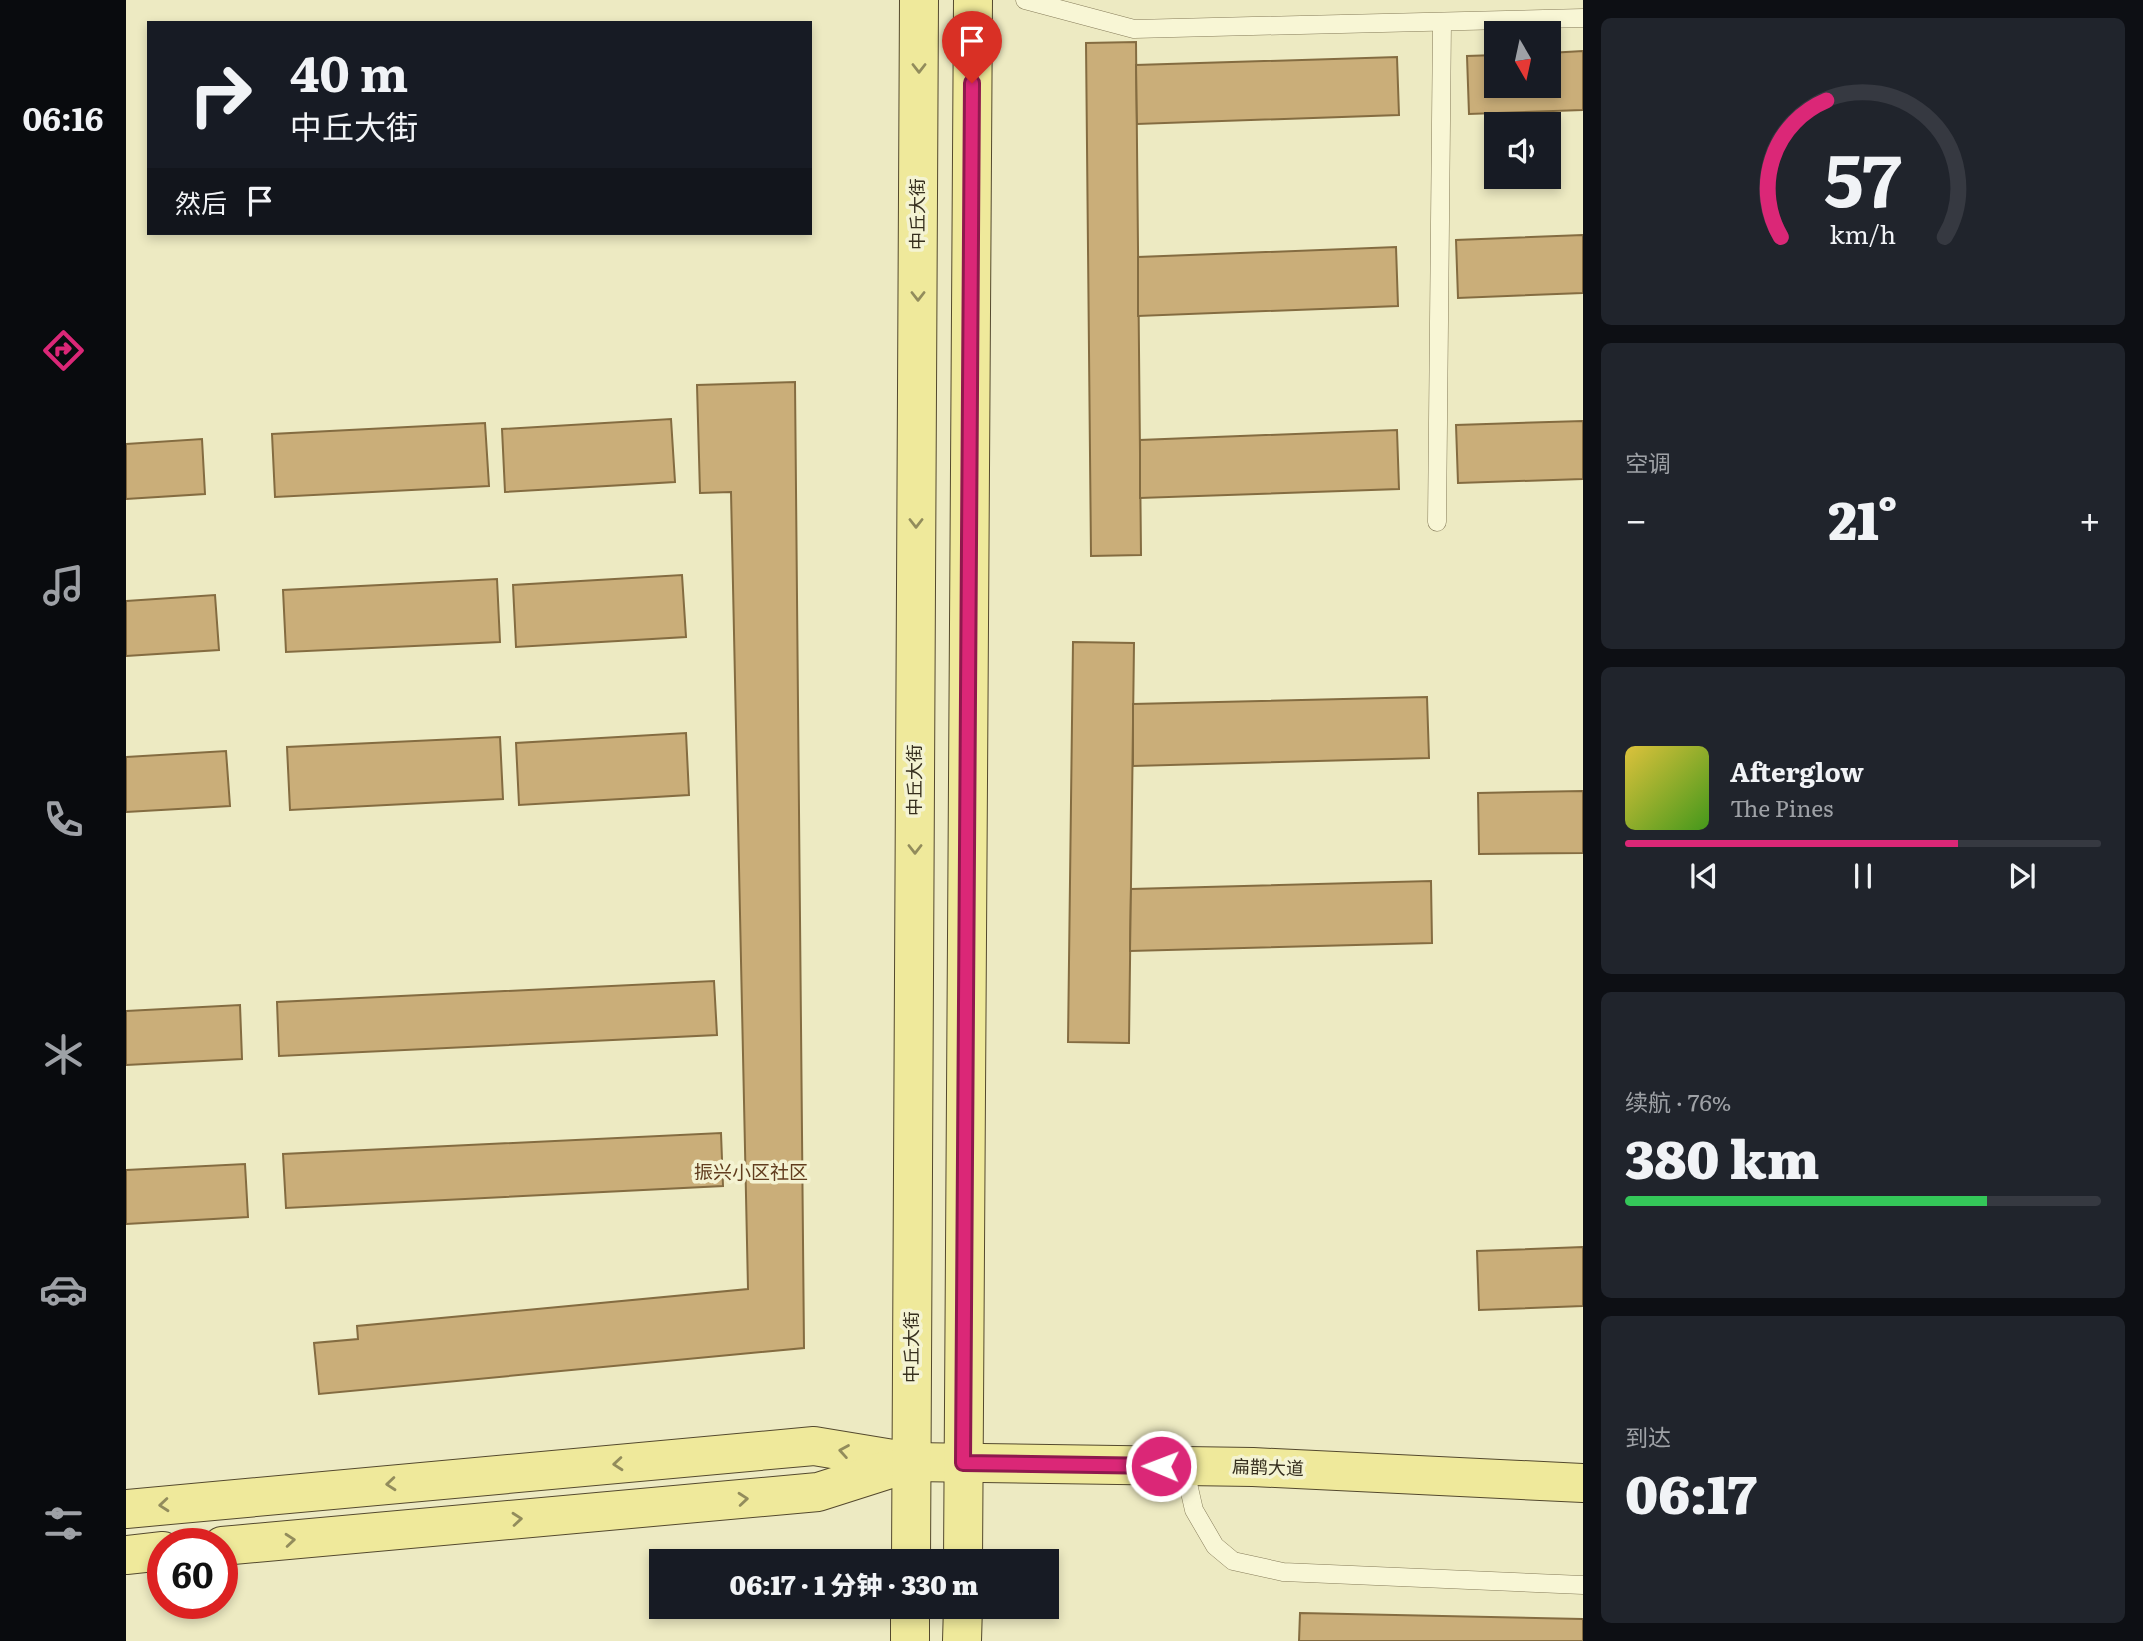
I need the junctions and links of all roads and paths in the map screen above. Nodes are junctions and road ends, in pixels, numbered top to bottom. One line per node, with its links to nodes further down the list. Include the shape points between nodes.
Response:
1 (919, 0): 7 (main road, 中丘大街, one-way to 7)
2 (973, 0): 8 (main road)
3 (1026, 0): 5 (lane, via 1134,29)
4 (1583, 18): 5 (lane)
5 (1442, 22): 6 (lane)
6 (1437, 522)
7 (911, 1462): 8 (main road, 扁鹊大道); 11 (main road, one-way to 11, via 814,1446); 12 (main road, one-way to 7, via 818,1492); 13 (main road, 中丘大街)
8 (963, 1463): 9 (main road, 扁鹊大道); 14 (main road)
9 (1184, 1466): 10 (main road, 扁鹊大道); 17 (lane, via 1194,1510 1215,1546 1233,1561 1283,1572)
10 (1583, 1483)
11 (126, 1508)
12 (238, 1545)
13 (911, 1549)
14 (963, 1549)
15 (147, 1553): 16 (main road)
16 (126, 1555)
17 (1583, 1585)
18 (910, 1619): 20 (main road)
19 (962, 1619): 21 (main road)
20 (910, 1641)
21 (962, 1641)

